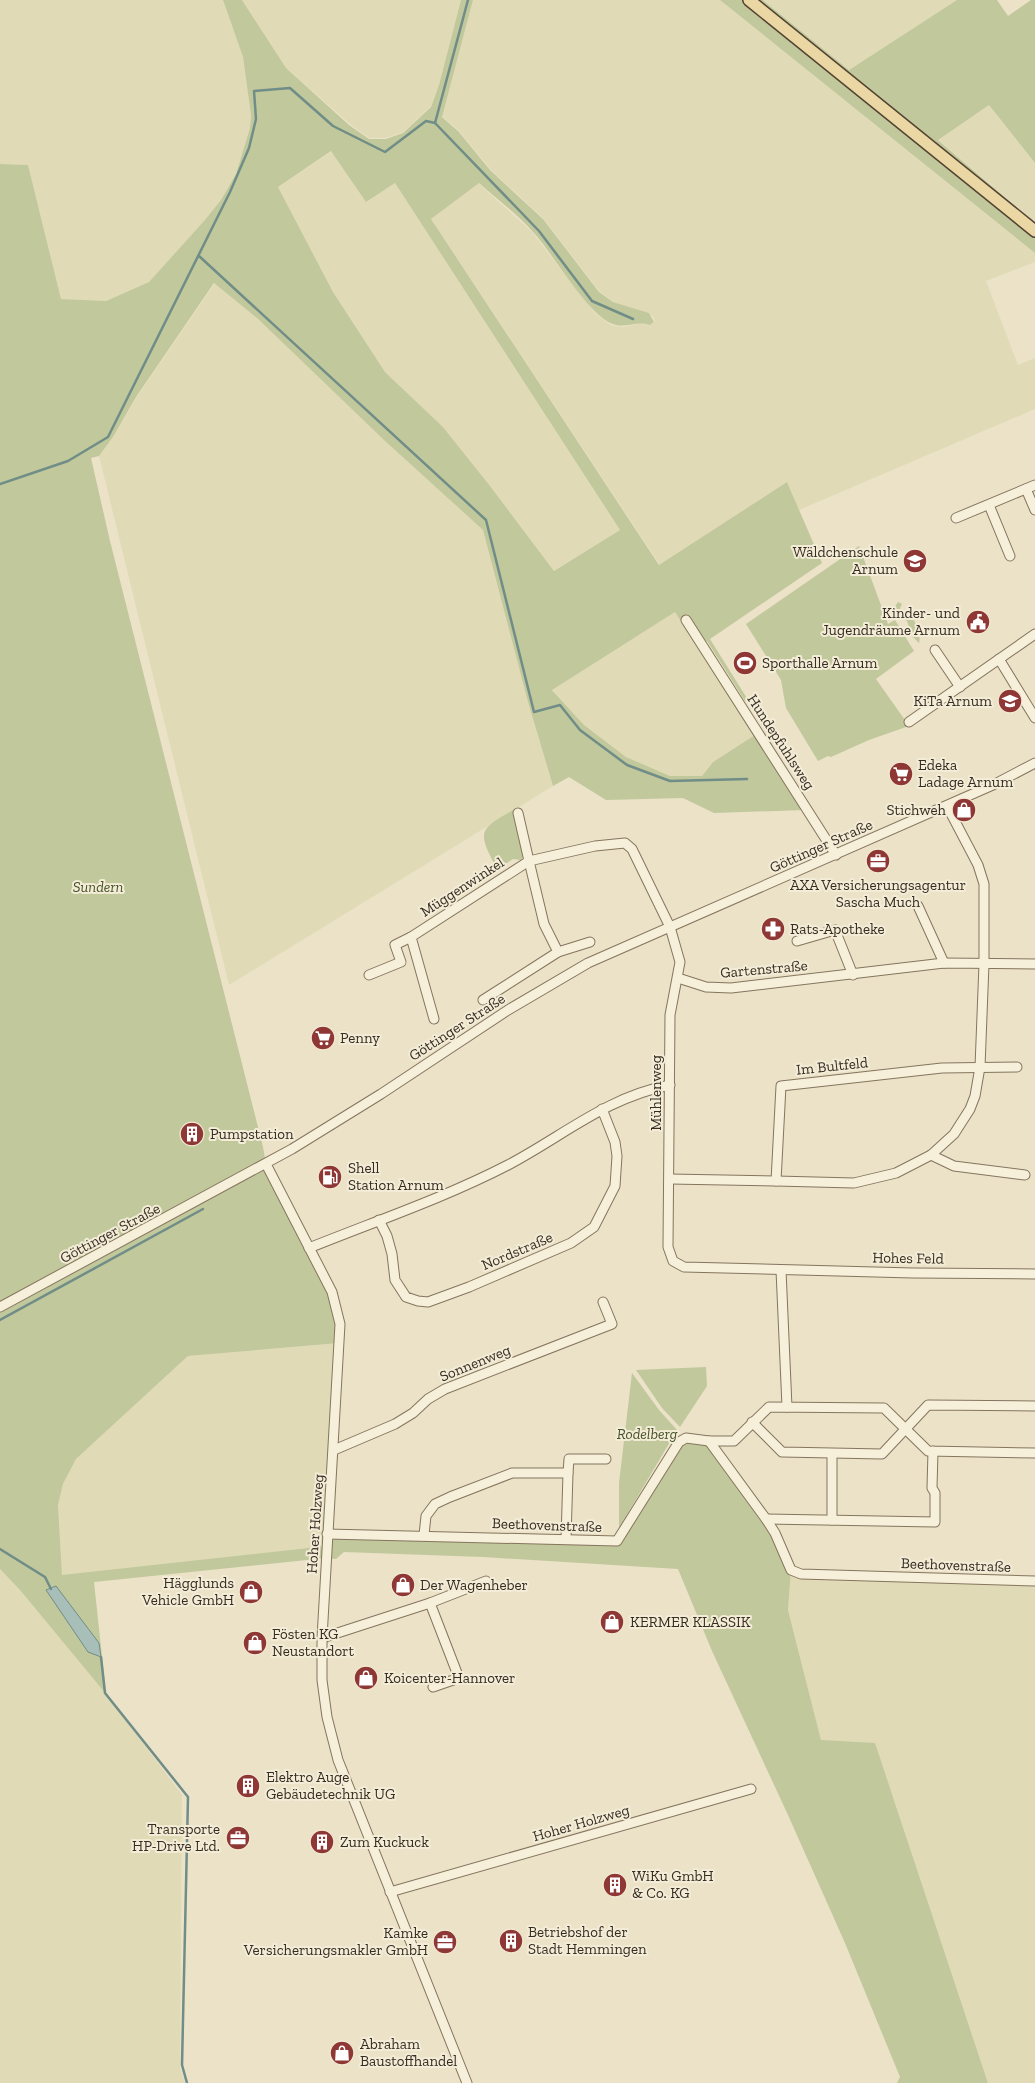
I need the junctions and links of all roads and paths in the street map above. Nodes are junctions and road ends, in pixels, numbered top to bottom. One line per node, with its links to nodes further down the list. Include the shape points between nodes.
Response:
1 (749, 0): 2 (main road)
2 (1035, 231)
3 (1031, 487): 4 (street); 5 (street)
4 (989, 505): 6 (street); 7 (street)
5 (1035, 510)
6 (956, 518)
7 (1010, 556)
8 (686, 620): 18 (street, Hundepfuhlsweg)
9 (1035, 634): 11 (street)
10 (935, 650): 12 (street)
11 (999, 660): 12 (street); 13 (street)
12 (960, 687): 14 (street)
13 (1035, 718)
14 (909, 722)
15 (1035, 763): 16 (street, Göttinger Straße)
16 (947, 806): 18 (street, Göttinger Straße); 29 (street, via 978,865 984,884)
17 (518, 813): 19 (street)
18 (836, 855): 21 (street, Göttinger Straße)
19 (529, 861): 21 (street, Müggenwinkel, via 595,846 625,843 632,849); 22 (street, Müggenwinkel); 25 (street, via 544,924)
20 (918, 906): 28 (street)
21 (670, 927): 33 (street, Mühlenweg, via 680,962); 41 (street, Göttinger Straße, via 558,979)
22 (411, 937): 26 (street); 27 (street, Müggenwinkel, via 395,945)
23 (797, 940): 31 (street, Gartenstraße, via 835,930)
24 (590, 942): 25 (street)
25 (558, 952): 34 (street)
26 (416, 956): 27 (street); 35 (street)
27 (400, 962): 32 (street)
28 (944, 963): 29 (street, Gartenstraße); 31 (street, Gartenstraße)
29 (984, 964): 30 (street, Gartenstraße); 36 (street)
30 (1035, 964)
31 (854, 974): 33 (street, Gartenstraße, via 731,988 706,987)
32 (369, 975)
33 (678, 978): 38 (street, Mühlenweg, via 670,1014)
34 (483, 1000)
35 (434, 1020)
36 (980, 1067): 37 (street, Im Bultfeld); 40 (street, via 975,1096 963,1122); 44 (street, Im Bultfeld, via 942,1068 781,1086)
37 (1018, 1067)
38 (670, 1085): 39 (street, via 642,1091); 43 (street, Mühlenweg)
39 (602, 1109): 45 (street, via 509,1164 432,1201); 45 (street, Nordstraße, via 617,1156 616,1186 594,1227 571,1243 469,1287 428,1302 418,1301 406,1297 395,1280 390,1245)
40 (931, 1155): 42 (street, via 954,1166); 44 (street, via 896,1173 854,1182)
41 (266, 1164): 46 (street, Hoher Holzweg); 51 (street, Göttinger Straße)
42 (1025, 1175)
43 (670, 1179): 44 (street); 47 (street, Mühlenweg, via 668,1247)
44 (776, 1181)
45 (379, 1220): 46 (street)
46 (309, 1248): 57 (street, Hoher Holzweg, via 332,1292 340,1324)
47 (673, 1261): 48 (street, Hohes Feld, via 684,1267)
48 (780, 1270): 49 (street, Hohes Feld); 52 (street)
49 (1035, 1274)
50 (603, 1302): 57 (street, Sonnenweg, via 612,1324 445,1388 395,1424)
51 (0, 1307)
52 (787, 1406): 54 (street, Beethovenstraße, via 769,1407); 55 (street, Beethovenstraße, via 884,1408)
53 (1035, 1406): 55 (street, via 928,1405)
54 (752, 1422): 56 (street, Beethovenstraße, via 734,1441); 60 (street, via 782,1452)
55 (906, 1428): 58 (street, Beethovenstraße, via 928,1451); 60 (street, via 882,1454)
56 (709, 1441): 63 (street, Beethovenstraße); 67 (street, Beethovenstraße, via 686,1438 679,1442 617,1541)
57 (334, 1450): 65 (street, Hoher Holzweg)
58 (933, 1451): 59 (street); 64 (street, via 935,1522)
59 (1035, 1453)
60 (832, 1454): 64 (street)
61 (606, 1459): 62 (street, via 569,1459)
62 (568, 1473): 66 (street, via 512,1473 450,1497 435,1504 426,1516); 67 (street)
63 (766, 1519): 64 (street); 69 (street, Beethovenstraße, via 791,1570 801,1574)
64 (832, 1520)
65 (327, 1534): 66 (street, Beethovenstraße); 71 (street, Hoher Holzweg)
66 (424, 1535): 67 (street, Beethovenstraße)
67 (566, 1539)
68 (486, 1581): 70 (street)
69 (1035, 1581)
70 (430, 1603): 71 (street); 72 (street, via 459,1678)
71 (322, 1638): 74 (street, Hoher Holzweg, via 322,1680 338,1760)
72 (433, 1687)
73 (751, 1789): 74 (street, Hoher Holzweg)
74 (390, 1892): 75 (street, Hoher Holzweg)
75 (467, 2083)

